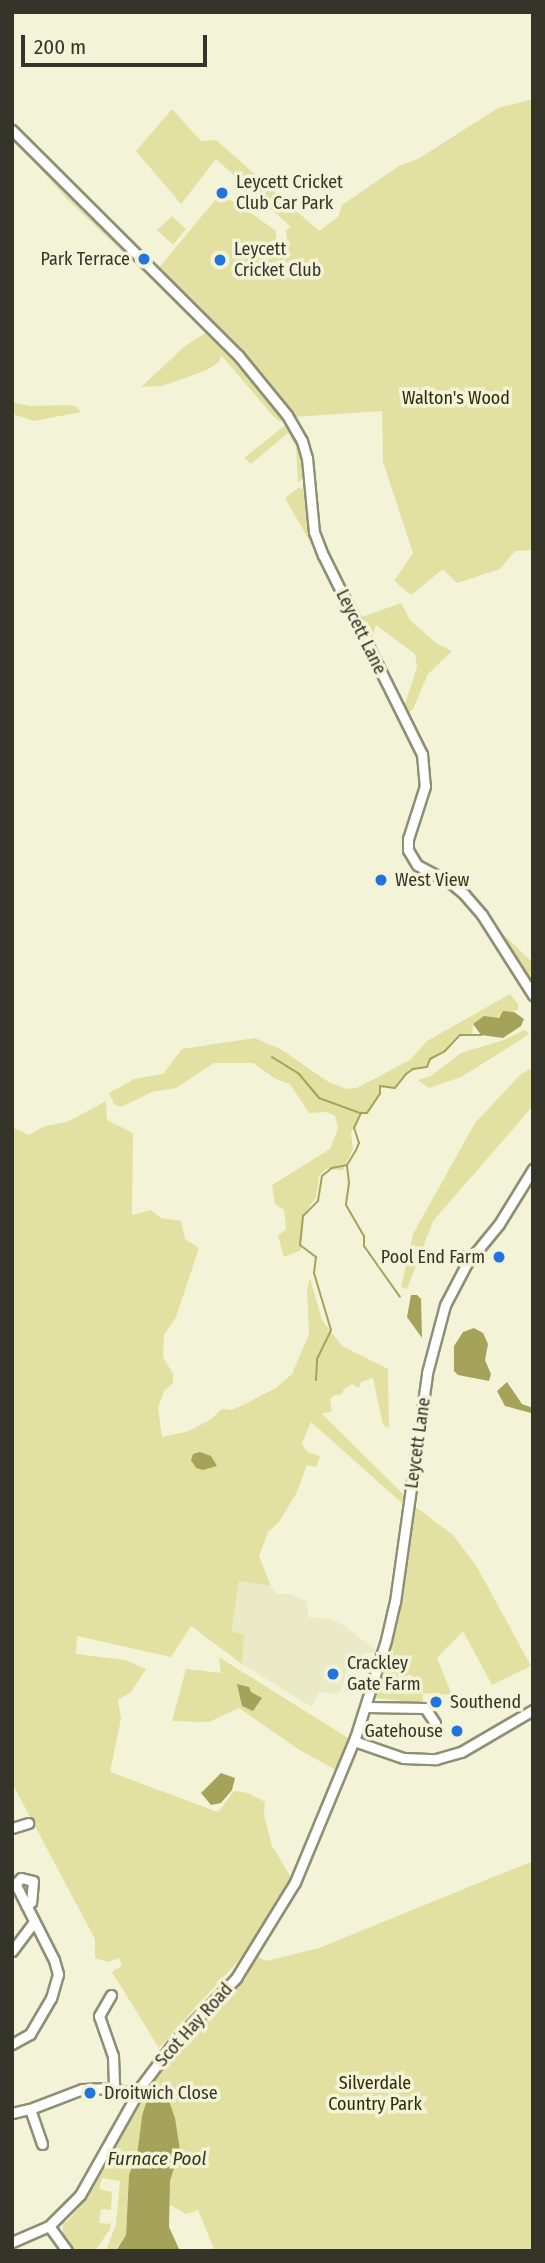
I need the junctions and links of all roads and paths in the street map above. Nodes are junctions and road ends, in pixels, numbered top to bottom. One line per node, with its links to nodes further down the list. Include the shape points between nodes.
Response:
1 (12, 130): 2 (street, Leycett Lane, via 266,387 302,441 314,532 422,754 425,786 408,850 417,865 464,894)
2 (533, 995)
3 (533, 1170): 4 (street, Leycett Lane, via 499,1224 467,1263 445,1304 428,1373 395,1602)
4 (367, 1707): 6 (street, via 425,1708); 7 (street, Leycett Lane)
5 (533, 1710): 7 (street, via 461,1752 436,1759 403,1759)
6 (435, 1723)
7 (354, 1739): 17 (street, Scot Hay Road, via 295,1882 236,1978 175,2041)
8 (28, 1824): 9 (street)
9 (12, 1828)
10 (14, 1887): 11 (street); 11 (street, via 21,1878 31,1878 31,1902)
11 (26, 1906): 12 (street)
12 (34, 1922): 13 (street); 15 (street, via 54,1960 56,1987 30,2034)
13 (12, 1951)
14 (111, 1995): 16 (street, via 99,2016 113,2056)
15 (12, 2044)
16 (114, 2088): 17 (street); 18 (street, via 82,2089)
17 (135, 2096): 21 (street, Scot Hay Road, via 80,2195)
18 (30, 2109): 19 (street); 20 (street)
19 (12, 2113)
20 (42, 2144)
21 (49, 2226): 22 (street, Scot Hay Road); 23 (street)
22 (12, 2242)
23 (67, 2251)

